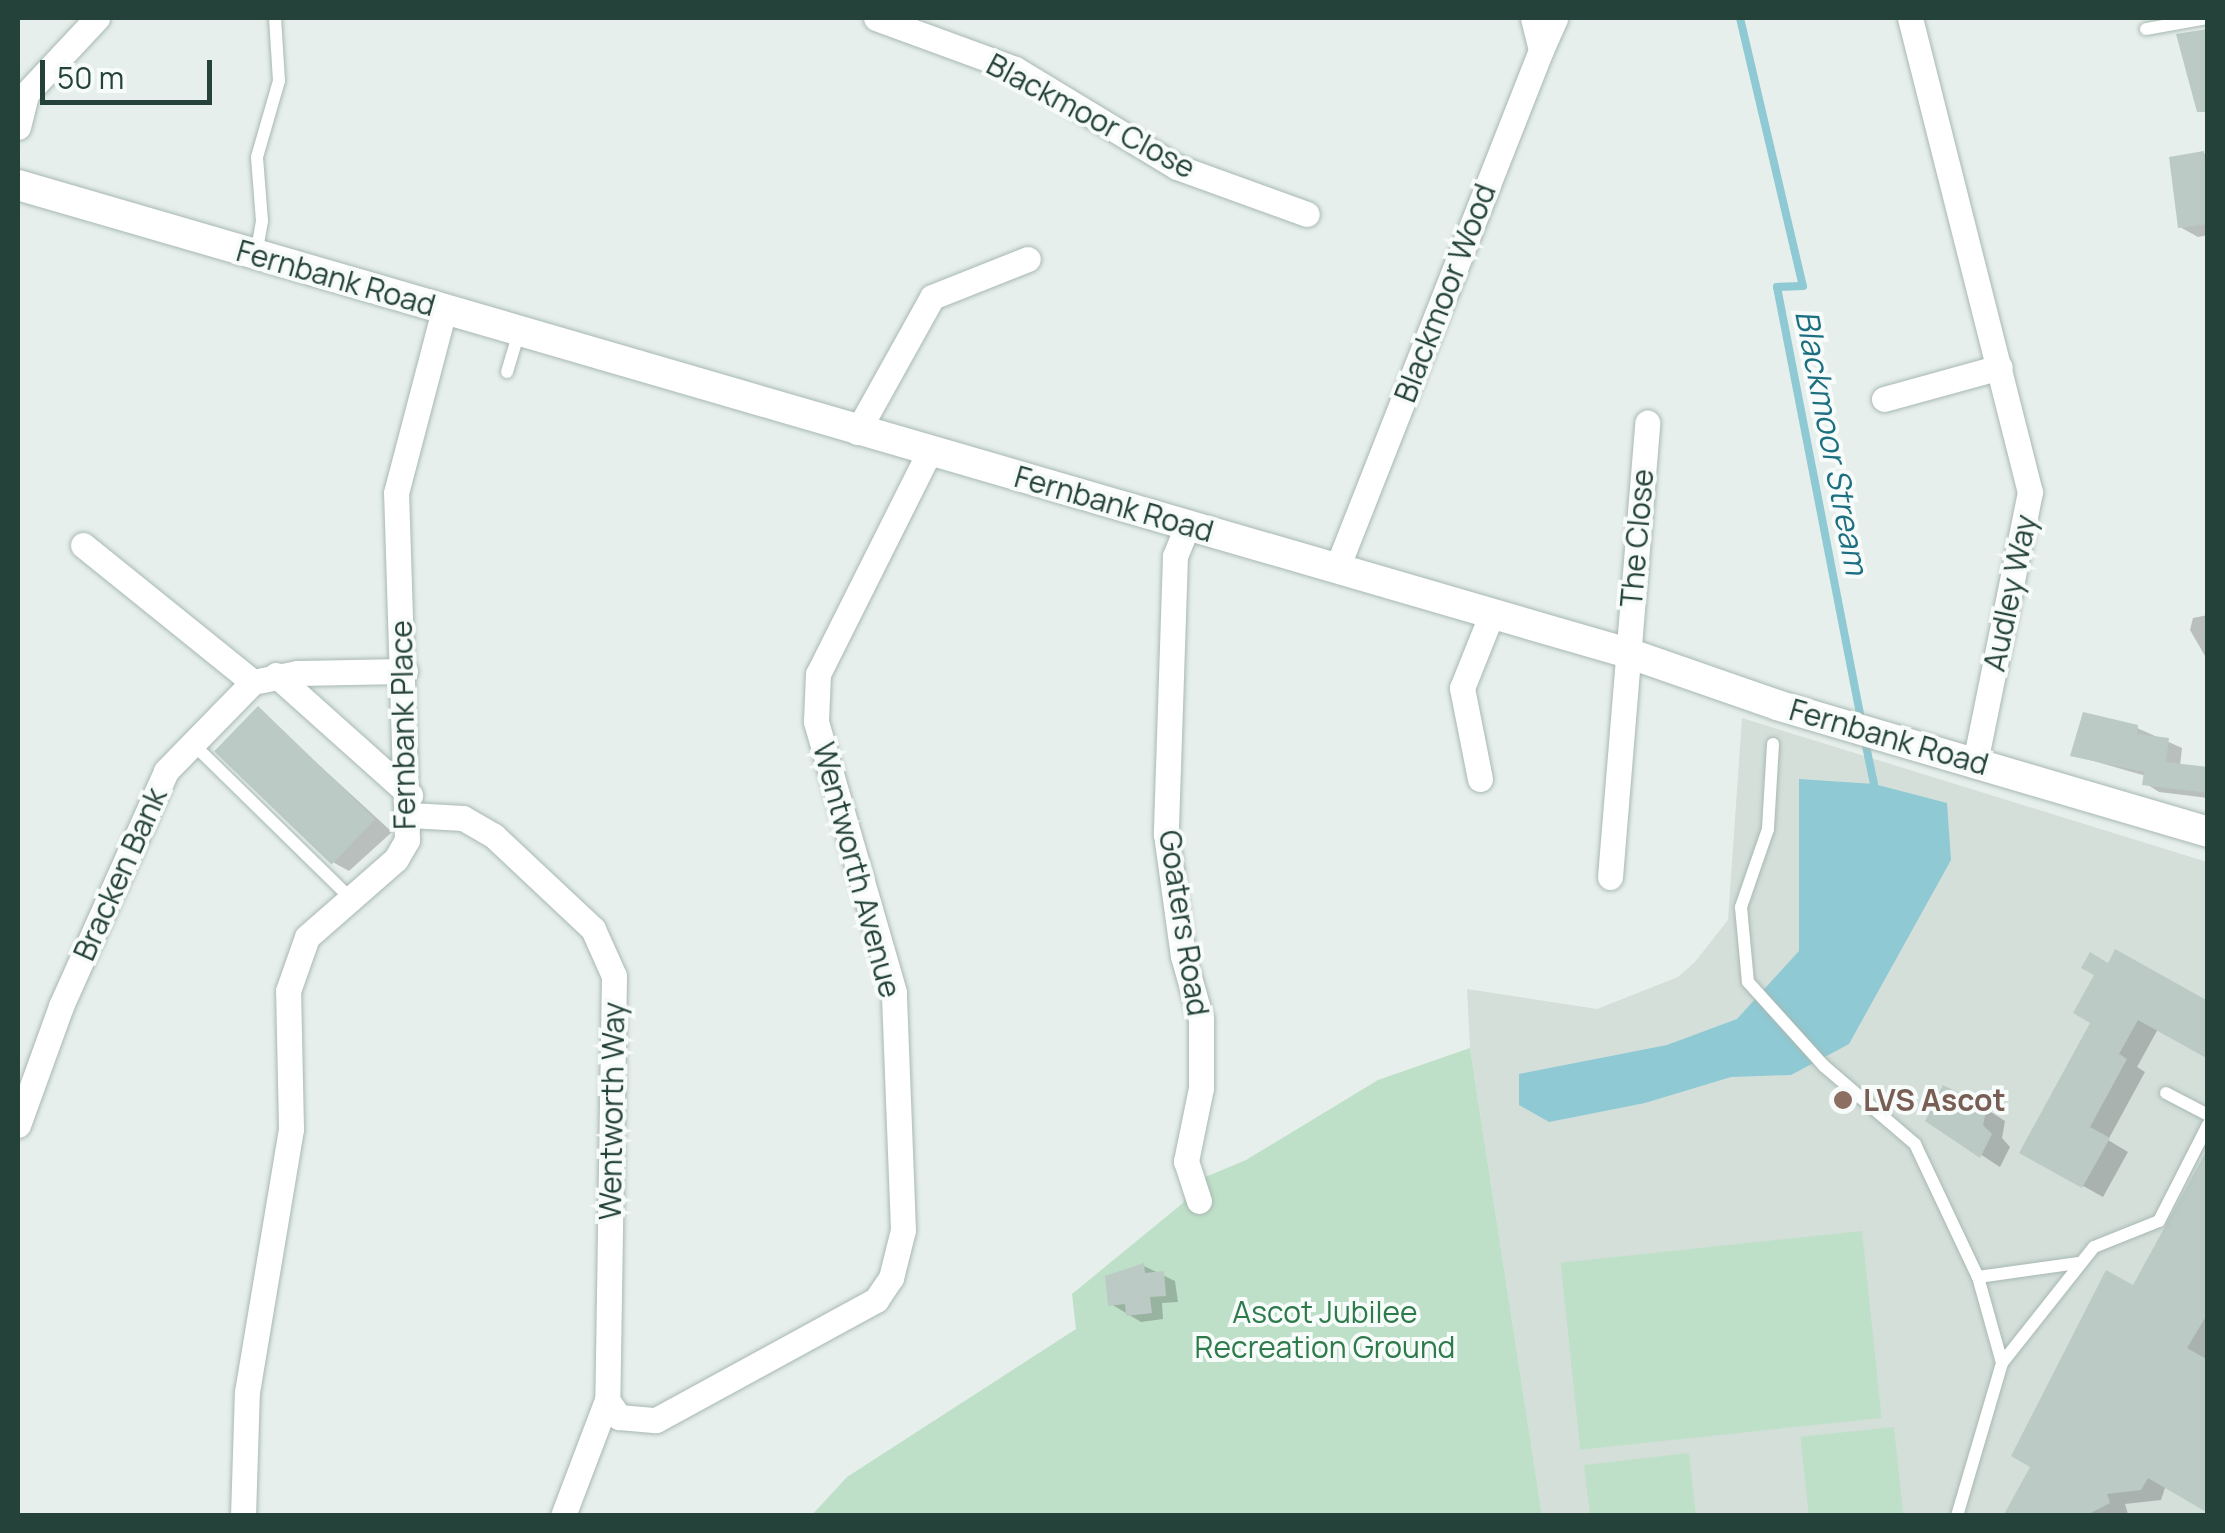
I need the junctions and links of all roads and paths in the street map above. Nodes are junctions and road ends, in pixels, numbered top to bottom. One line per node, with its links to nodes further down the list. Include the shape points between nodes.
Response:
1 (98, 18): 10 (street, via 26,94)
2 (276, 18): 13 (lane, via 279,81 257,157 262,221)
3 (876, 18): 12 (street, Blackmoor Close, via 1015,69 1176,167)
4 (1532, 18): 9 (street)
5 (1556, 18): 9 (street, Blackmoor Wood)
6 (1910, 18): 17 (street, Audley Way)
7 (2208, 18): 8 (lane)
8 (2146, 28)
9 (1540, 50): 25 (street, Blackmoor Wood)
10 (18, 127)
11 (18, 185): 13 (street, Fernbank Road)
12 (1307, 214)
13 (256, 255): 15 (street, Fernbank Road)
14 (1028, 260): 21 (street, via 932,296)
15 (444, 310): 16 (street, Fernbank Road); 28 (street, Fernbank Place, via 396,493)
16 (519, 332): 18 (lane); 21 (street, Fernbank Road)
17 (2000, 367): 19 (street); 32 (street, Audley Way, via 2030,504)
18 (507, 372)
19 (1884, 399)
20 (1646, 423): 27 (street, The Close)
21 (857, 432): 22 (street, Fernbank Road)
22 (929, 452): 23 (street, Fernbank Road); 46 (street, Wentworth Avenue, via 818,674 816,721 894,992 903,1230 890,1278 876,1300 656,1420 619,1417)
23 (1188, 524): 25 (street, Fernbank Road); 42 (street, Goaters Road, via 1174,556 1166,834 1183,956 1201,1018 1201,1088 1186,1161)
24 (83, 545): 29 (street)
25 (1337, 568): 26 (street, Fernbank Road)
26 (1490, 618): 27 (street, Fernbank Road); 33 (street, via 1462,688)
27 (1628, 653): 32 (street, Fernbank Road); 36 (street, The Close)
28 (405, 671): 29 (street); 34 (street, Fernbank Place)
29 (265, 679): 30 (street, Bracken Bank); 34 (street)
30 (192, 742): 37 (lane); 40 (street, Bracken Bank, via 166,771 61,1006)
31 (1773, 744): 44 (lane, via 1768,829 1741,907 1748,982 1824,1066 1915,1144)
32 (1975, 762): 35 (street, Fernbank Road)
33 (1480, 779)
34 (410, 805): 37 (street, Fernbank Place, via 407,840 396,858); 46 (street, Wentworth Way, via 463,818 494,836 593,929 614,976)
35 (2208, 832)
36 (1610, 876)
37 (348, 895): 47 (street, Fernbank Place, via 307,937 288,990 291,1129 247,1392)
38 (2166, 1093): 39 (lane)
39 (2208, 1115)
40 (18, 1125)
41 (2208, 1125): 43 (lane, via 2159,1222 2094,1247)
42 (1200, 1201)
43 (2077, 1263): 44 (lane); 45 (lane)
44 (1978, 1276): 45 (lane)
45 (2002, 1363): 49 (lane)
46 (607, 1400): 48 (street, Wentworth Way)
47 (243, 1516)
48 (564, 1516)
49 (1957, 1516)

